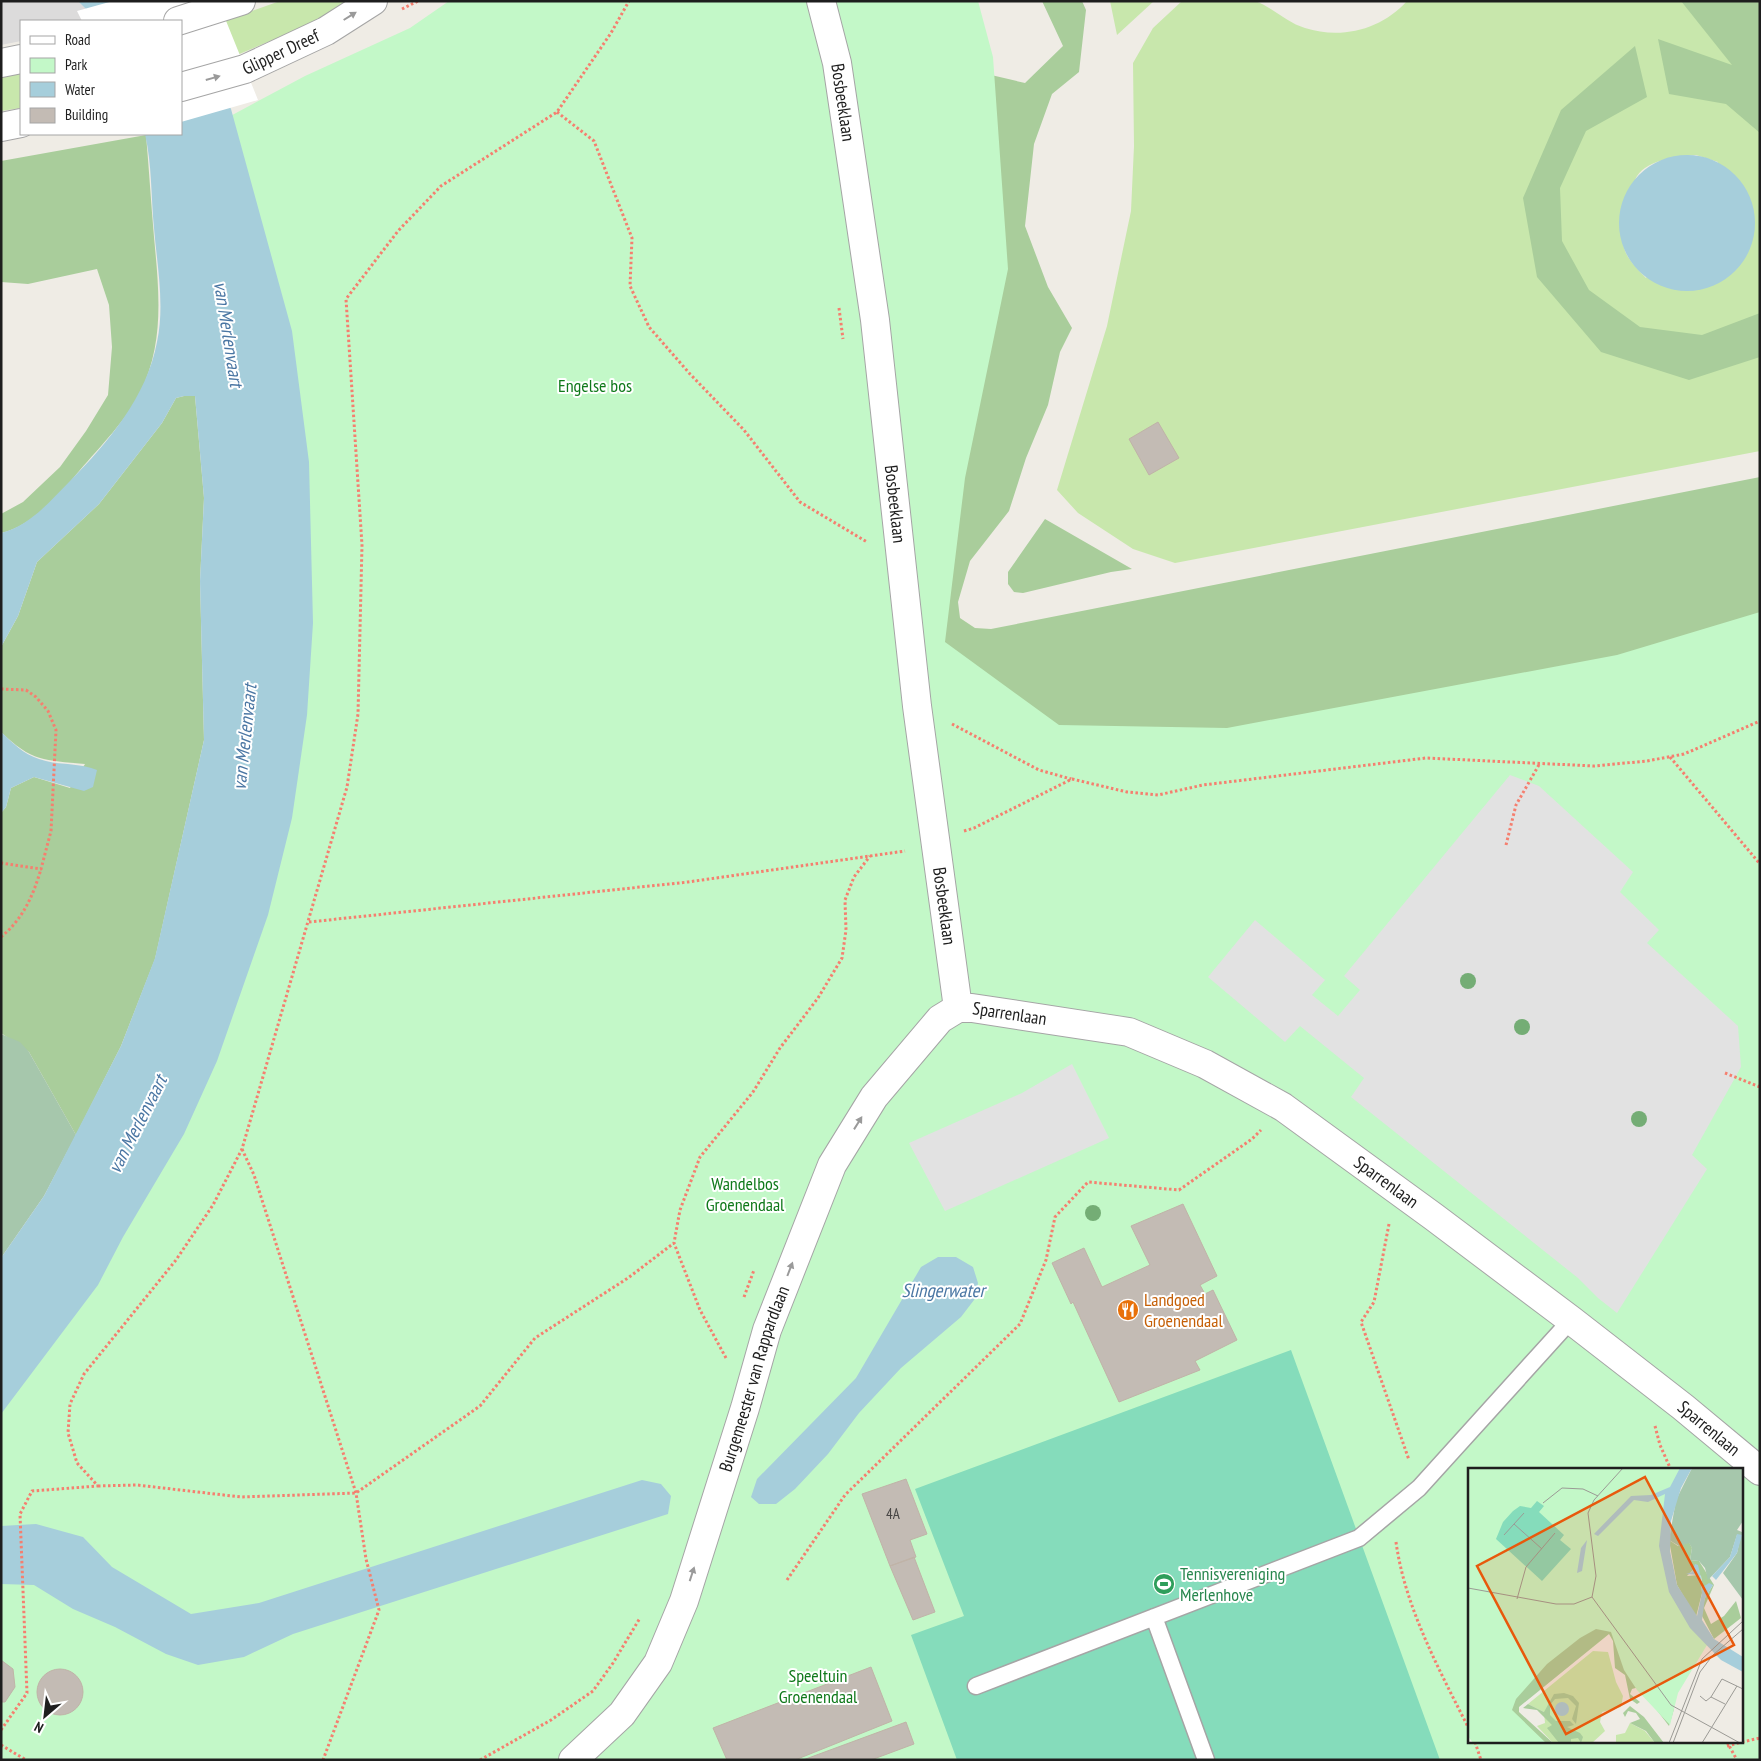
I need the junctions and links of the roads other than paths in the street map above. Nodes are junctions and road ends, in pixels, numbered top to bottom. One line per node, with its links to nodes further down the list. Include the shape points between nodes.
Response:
1 (373, 1): 7 (street, Glipper Dreef, one-way to 1, via 245,69 326,30)
2 (821, 1): 10 (street, Bosbeeklaan, via 836,63 875,320 918,706)
3 (231, 5): 4 (street)
4 (181, 20)
5 (20, 59): 6 (street)
6 (1, 63)
7 (182, 87)
8 (20, 123): 9 (street)
9 (1, 127)
10 (958, 1008): 11 (street, Sparrenlaan, via 1129,1032 1204,1064 1283,1107); 15 (street, Burgemeester van Rappardlaan, one-way to 10, via 622,1714 658,1663 676,1620 767,1330 832,1165 874,1097 940,1019)
11 (1570, 1320): 12 (street, Sparrenlaan); 13 (lane, via 1418,1488 1360,1538)
12 (1760, 1471)
13 (1154, 1617): 14 (lane); 16 (lane)
14 (976, 1686)
15 (573, 1760)
16 (1206, 1760)

